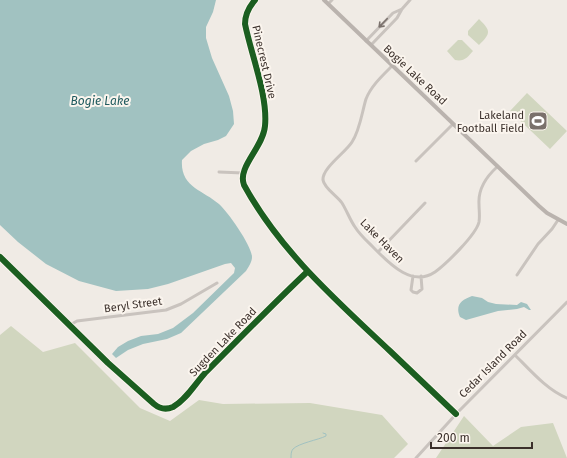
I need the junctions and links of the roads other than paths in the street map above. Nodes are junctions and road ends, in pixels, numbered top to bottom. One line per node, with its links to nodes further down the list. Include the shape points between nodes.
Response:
1 (255, 0): 14 (street, Pinecrest Drive, via 244,18 263,98 265,126 262,140)
2 (324, 0): 5 (main road, Bogie Lake Road)
3 (332, 0): 5 (street)
4 (410, 0): 6 (street)
5 (328, 4): 7 (main road, Bogie Lake Road)
6 (402, 9): 7 (street, one-way to 7, via 393,13); 8 (street, via 397,18)
7 (366, 41): 8 (main road, Bogie Lake Road)
8 (371, 45): 9 (main road, Bogie Lake Road)
9 (392, 66): 10 (main road, Bogie Lake Road); 18 (street, Lake Haven, via 369,93 353,142 325,172 323,179 343,204 354,227)
10 (453, 124): 11 (street); 12 (main road, Bogie Lake Road)
11 (416, 161)
12 (497, 168): 16 (main road, Bogie Lake Road); 23 (street, Lake Haven, via 480,190 479,222 475,230 464,245 435,272)
13 (219, 172): 14 (street)
14 (243, 174): 20 (street, via 242,180 249,195 272,230)
15 (426, 203): 18 (street)
16 (558, 220): 17 (main road, Bogie Lake Road); 21 (street)
17 (567, 224)
18 (378, 252): 22 (street, Lake Haven, via 395,268)
19 (0, 257): 26 (street, Sugden Lake Road)
20 (307, 272): 26 (street, Sugden Lake Road, via 178,403 168,409 162,409 154,404); 29 (street)
21 (517, 275)
22 (413, 276): 23 (street, Lake Haven); 23 (street, via 411,290 417,293 422,289)
23 (421, 276)
24 (217, 283): 26 (street, Beryl Street, via 166,310 77,321)
25 (567, 302): 27 (street, Cedar Island Road)
26 (70, 325)
27 (515, 355): 28 (street, via 560,396); 29 (street, Cedar Island Road)
28 (567, 398)
29 (456, 414): 30 (street, Cedar Island Road)
30 (416, 458)

